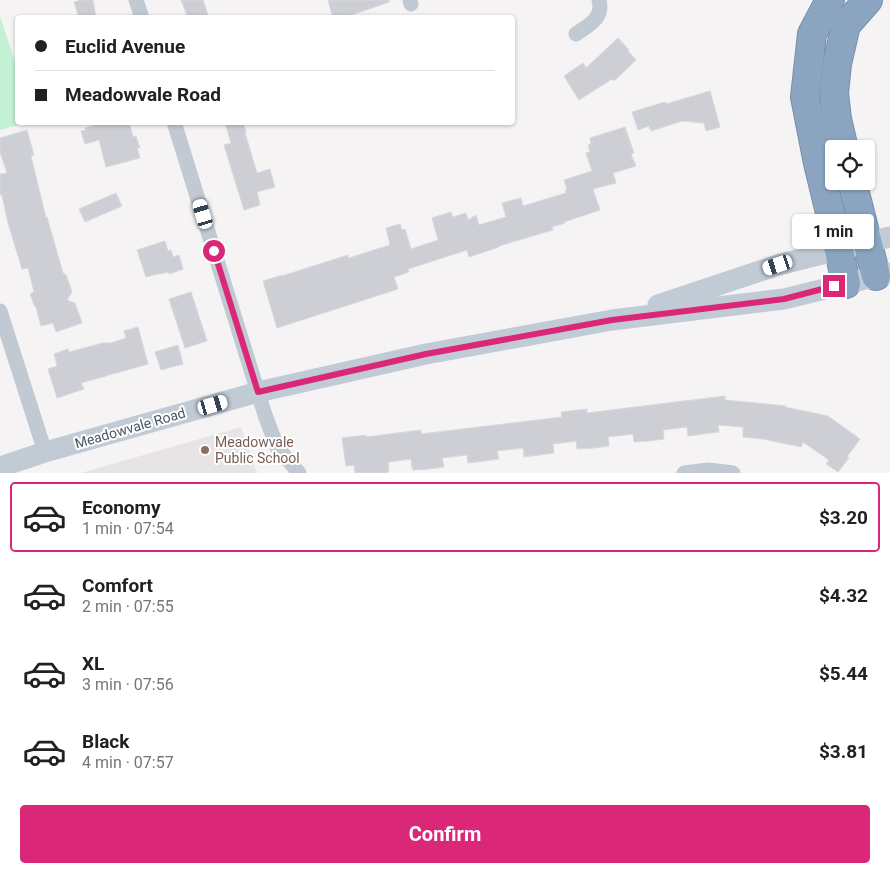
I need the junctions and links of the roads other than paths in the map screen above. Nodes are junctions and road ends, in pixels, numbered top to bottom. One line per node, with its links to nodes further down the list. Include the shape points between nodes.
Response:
1 (136, 0): 5 (street)
2 (599, 0): 6 (street, via 597,18)
3 (830, 0): 11 (highway, via 812,34 804,97)
4 (868, 0): 8 (highway, via 846,25 837,64 834,93)
5 (141, 15)
6 (576, 34)
7 (175, 125): 16 (street)
8 (842, 140)
9 (856, 190): 10 (highway)
10 (879, 240): 11 (main road, Meadowvale Road); 12 (highway)
11 (839, 250): 13 (highway); 15 (main road, Meadowvale Road, via 778,265)
12 (883, 275): 13 (main road, Meadowvale Road)
13 (846, 284): 15 (main road, Meadowvale Road, via 784,299)
14 (0, 311): 17 (street)
15 (612, 320): 16 (main road, Meadowvale Road, via 426,354)
16 (258, 392): 17 (main road, Meadowvale Road); 19 (street, via 277,447)
17 (44, 452): 18 (main road, Meadowvale Road)
18 (0, 467)
19 (298, 473)
20 (684, 473): 21 (street, via 708,470)
21 (733, 473)

